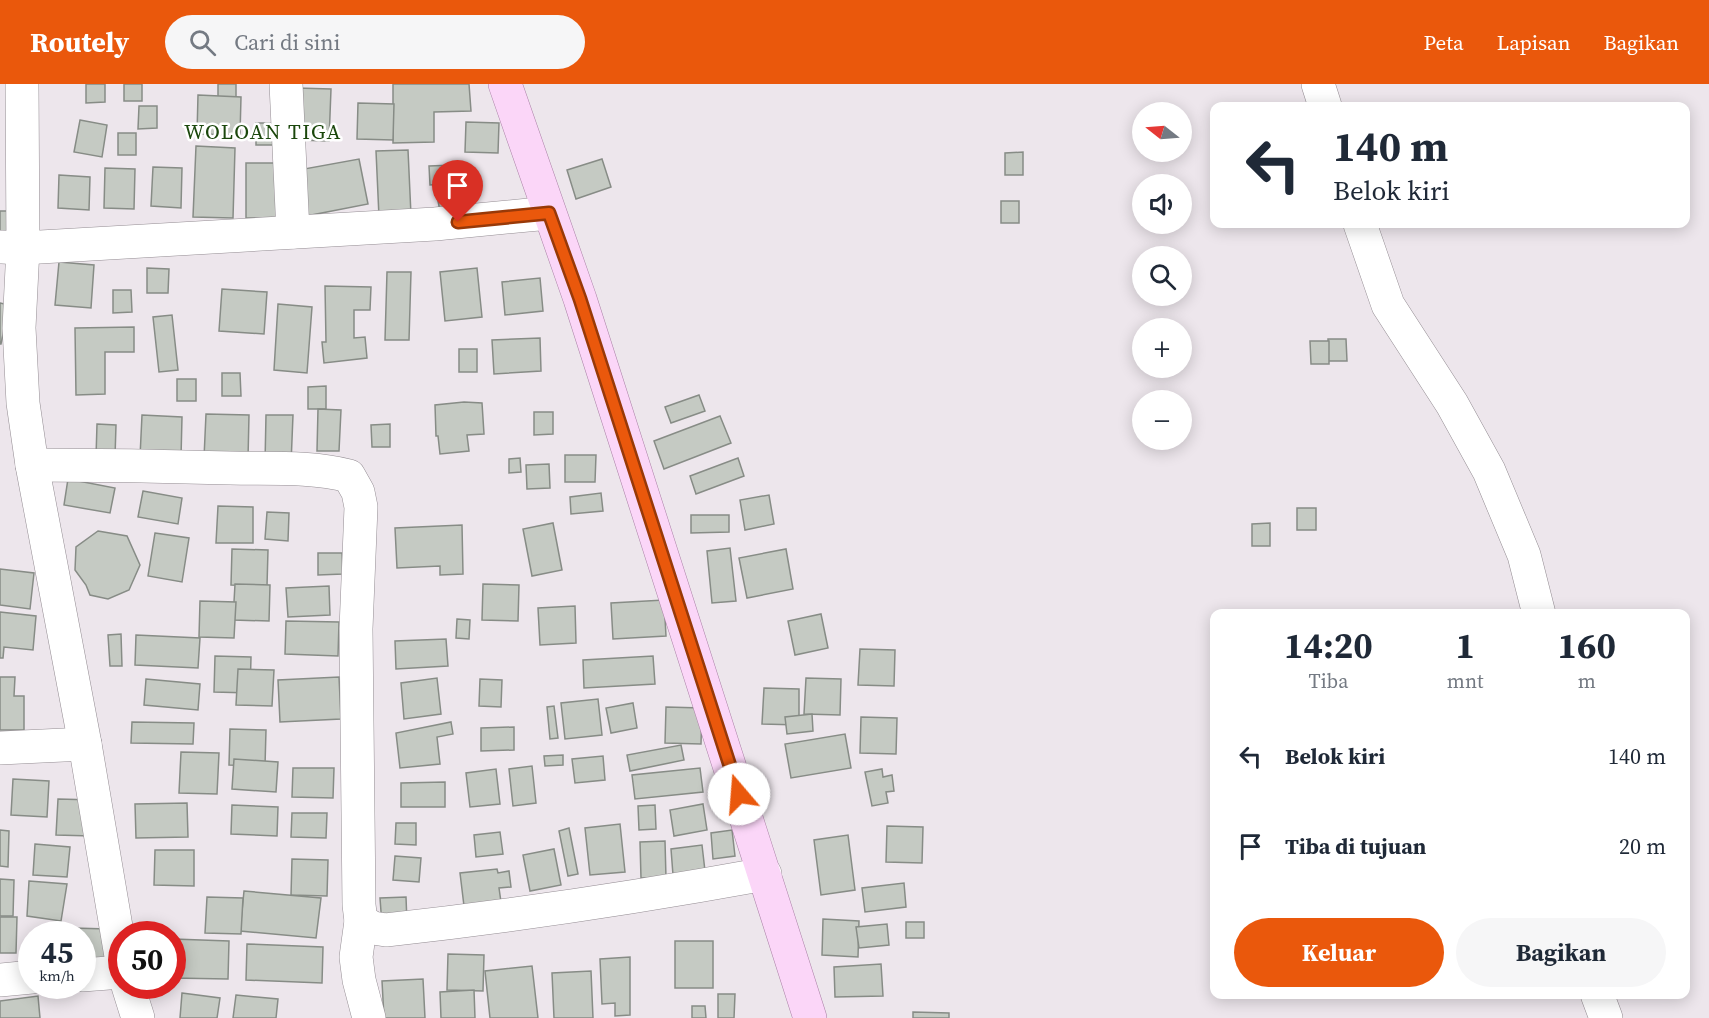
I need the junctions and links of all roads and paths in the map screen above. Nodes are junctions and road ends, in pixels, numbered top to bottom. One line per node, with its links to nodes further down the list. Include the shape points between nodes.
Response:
1 (22, 84): 9 (street)
2 (286, 84): 8 (street)
3 (505, 84): 6 (main road)
4 (1318, 84): 5 (street)
5 (1324, 102)
6 (549, 213): 8 (street); 14 (main road)
7 (1361, 228): 11 (street, via 1388,305 1452,404 1489,471 1524,555)
8 (293, 232): 9 (street)
9 (11, 248): 10 (street, via 23,404)
10 (32, 465): 12 (street); 16 (street, via 280,469 349,476 361,507 356,629)
11 (1538, 609)
12 (85, 744): 13 (street); 15 (street)
13 (0, 748)
14 (765, 874): 16 (street, via 476,920 386,930); 23 (main road)
15 (115, 921)
16 (362, 921): 22 (street, via 356,957)
17 (18, 978): 18 (street)
18 (0, 980)
19 (132, 999): 21 (street)
20 (1599, 999): 24 (street)
21 (138, 1018)
22 (369, 1018)
23 (810, 1018)
24 (1606, 1018)

